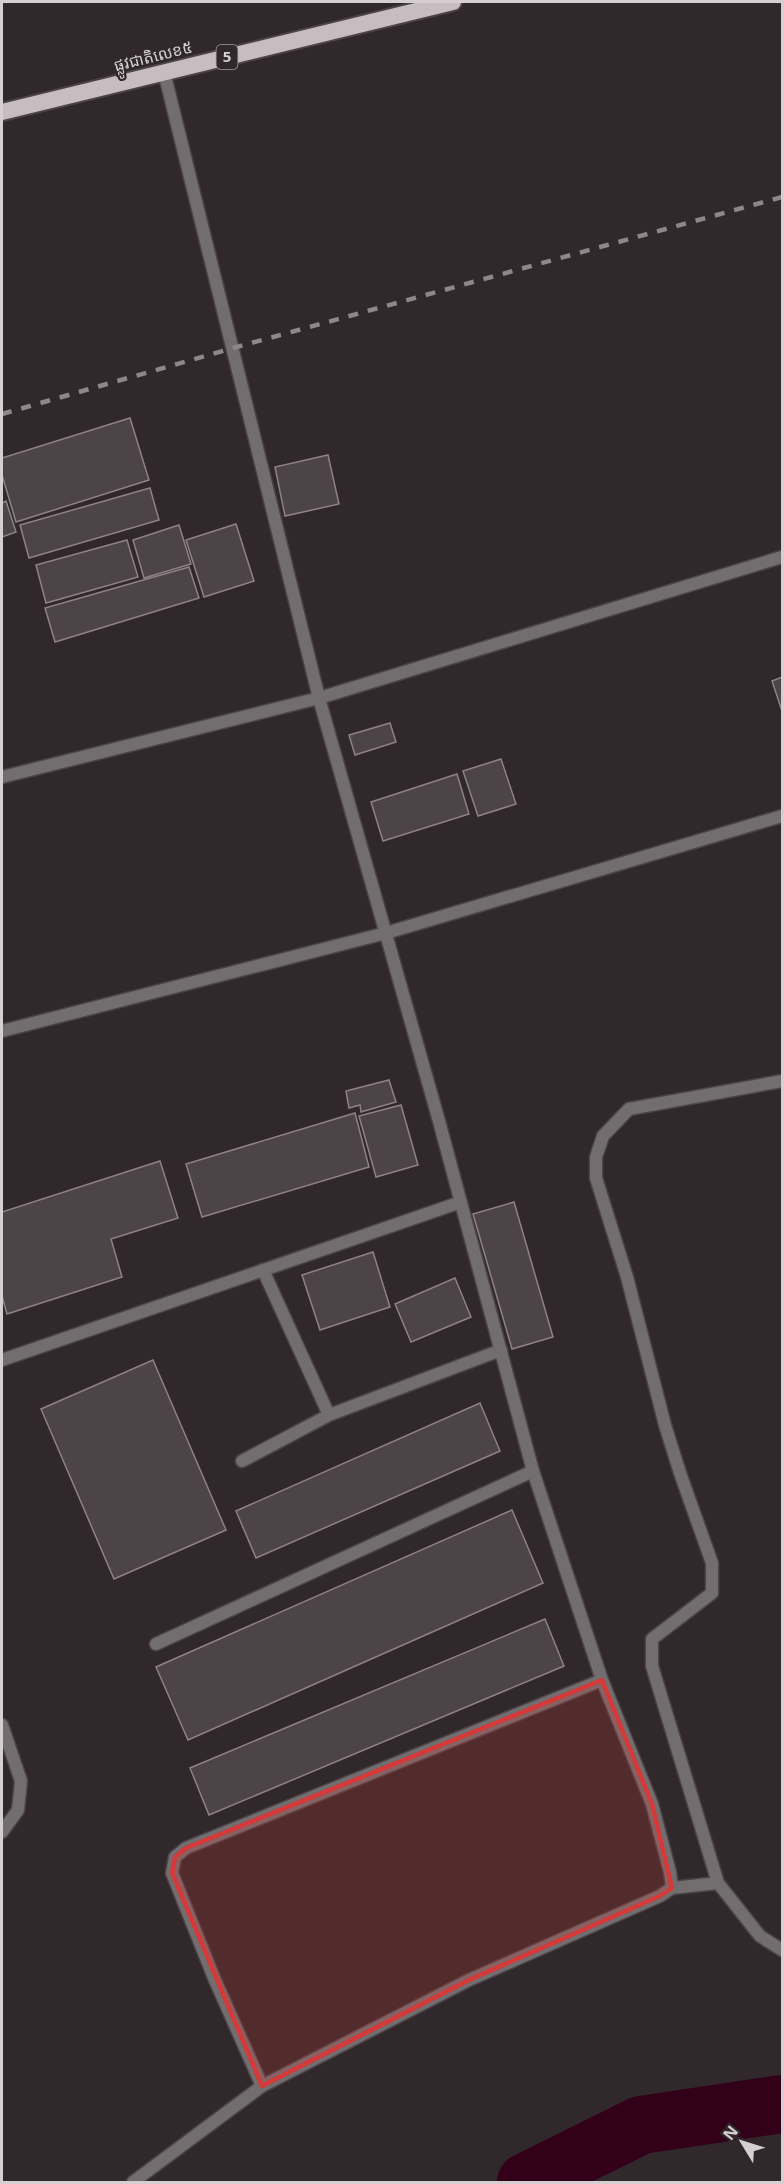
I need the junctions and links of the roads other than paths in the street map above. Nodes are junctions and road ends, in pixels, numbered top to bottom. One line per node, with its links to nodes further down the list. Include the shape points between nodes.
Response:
1 (453, 2): 2 (highway, ផ្លូវជាតិលេខ៥ / 5)
2 (164, 72): 3 (highway, ផ្លូវជាតិលេខ៥ / 5); 5 (street)
3 (2, 112)
4 (783, 557): 5 (street)
5 (319, 698): 6 (street); 8 (street)
6 (2, 777)
7 (783, 816): 8 (street)
8 (386, 933): 9 (street); 11 (street)
9 (2, 1031)
10 (783, 1081): 22 (street, via 629,1109 603,1136 596,1157 596,1178 627,1277 665,1425 712,1563 712,1593 652,1639 651,1666)
11 (461, 1202): 12 (street); 13 (street)
12 (263, 1270): 14 (street); 15 (street)
13 (501, 1350): 15 (street); 17 (street)
14 (2, 1360)
15 (328, 1415): 16 (street)
16 (242, 1461)
17 (533, 1471): 18 (street); 19 (street)
18 (156, 1644)
19 (602, 1680): 23 (street, via 652,1804); 25 (street, via 186,1848 175,1857 172,1874)
20 (2, 1725): 21 (street, via 21,1781 18,1810)
21 (2, 1832)
22 (718, 1883): 23 (street); 24 (street, via 760,1936)
23 (672, 1888): 25 (street, via 469,1980)
24 (783, 1950)
25 (262, 2085): 26 (street)
26 (133, 2182)

